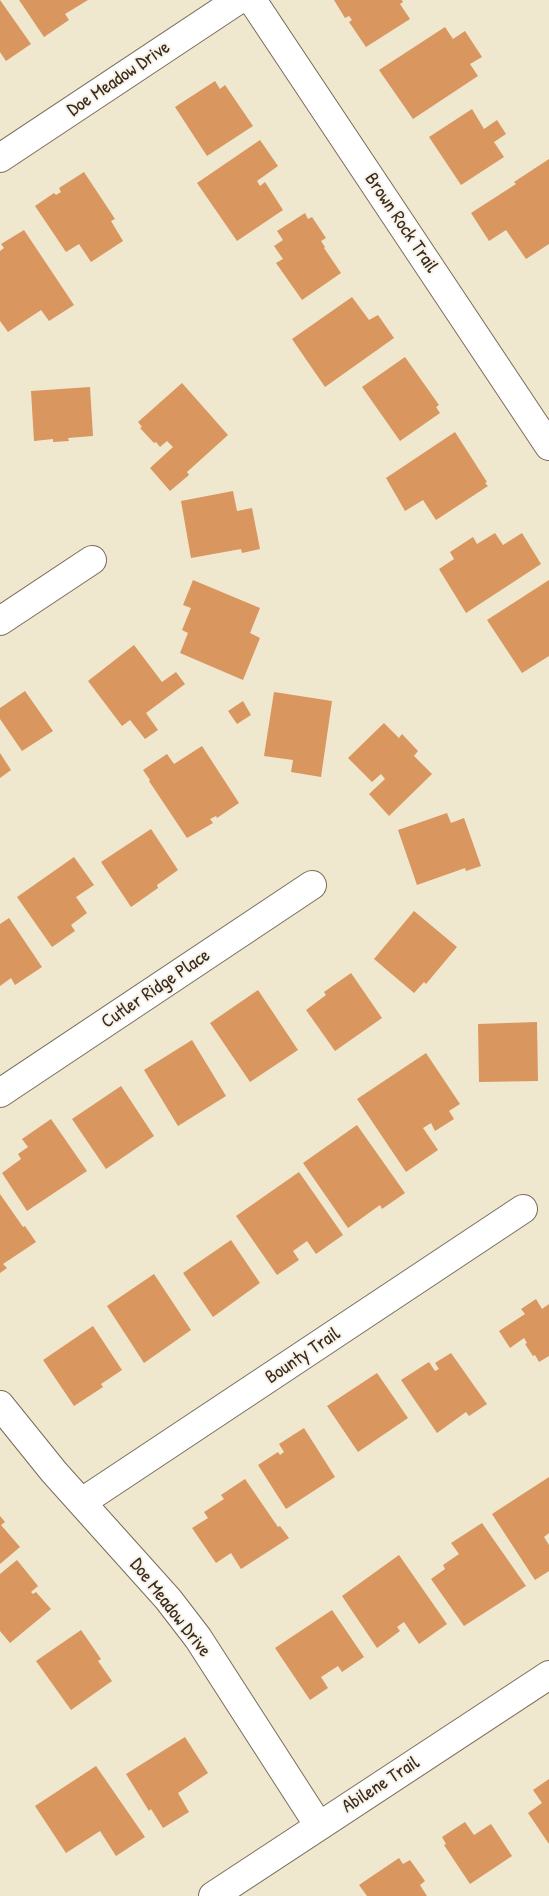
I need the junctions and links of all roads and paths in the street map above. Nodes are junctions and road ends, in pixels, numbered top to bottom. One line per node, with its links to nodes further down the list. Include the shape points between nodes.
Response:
1 (238, 0): 3 (street, Doe Meadow Drive)
2 (252, 0): 4 (street, Brown Rock Trail)
3 (0, 158)
4 (549, 446)
5 (92, 560): 6 (street)
6 (0, 621)
7 (312, 885): 8 (street, Cutler Ridge Place)
8 (0, 1093)
9 (523, 1209): 11 (street, Bounty Trail)
10 (0, 1405): 11 (street, Doe Meadow Drive)
11 (82, 1502): 13 (street, Doe Meadow Drive, via 198,1638)
12 (549, 1675): 13 (street, Abilene Trail)
13 (319, 1826): 14 (street, Abilene Trail)
14 (213, 1896)

